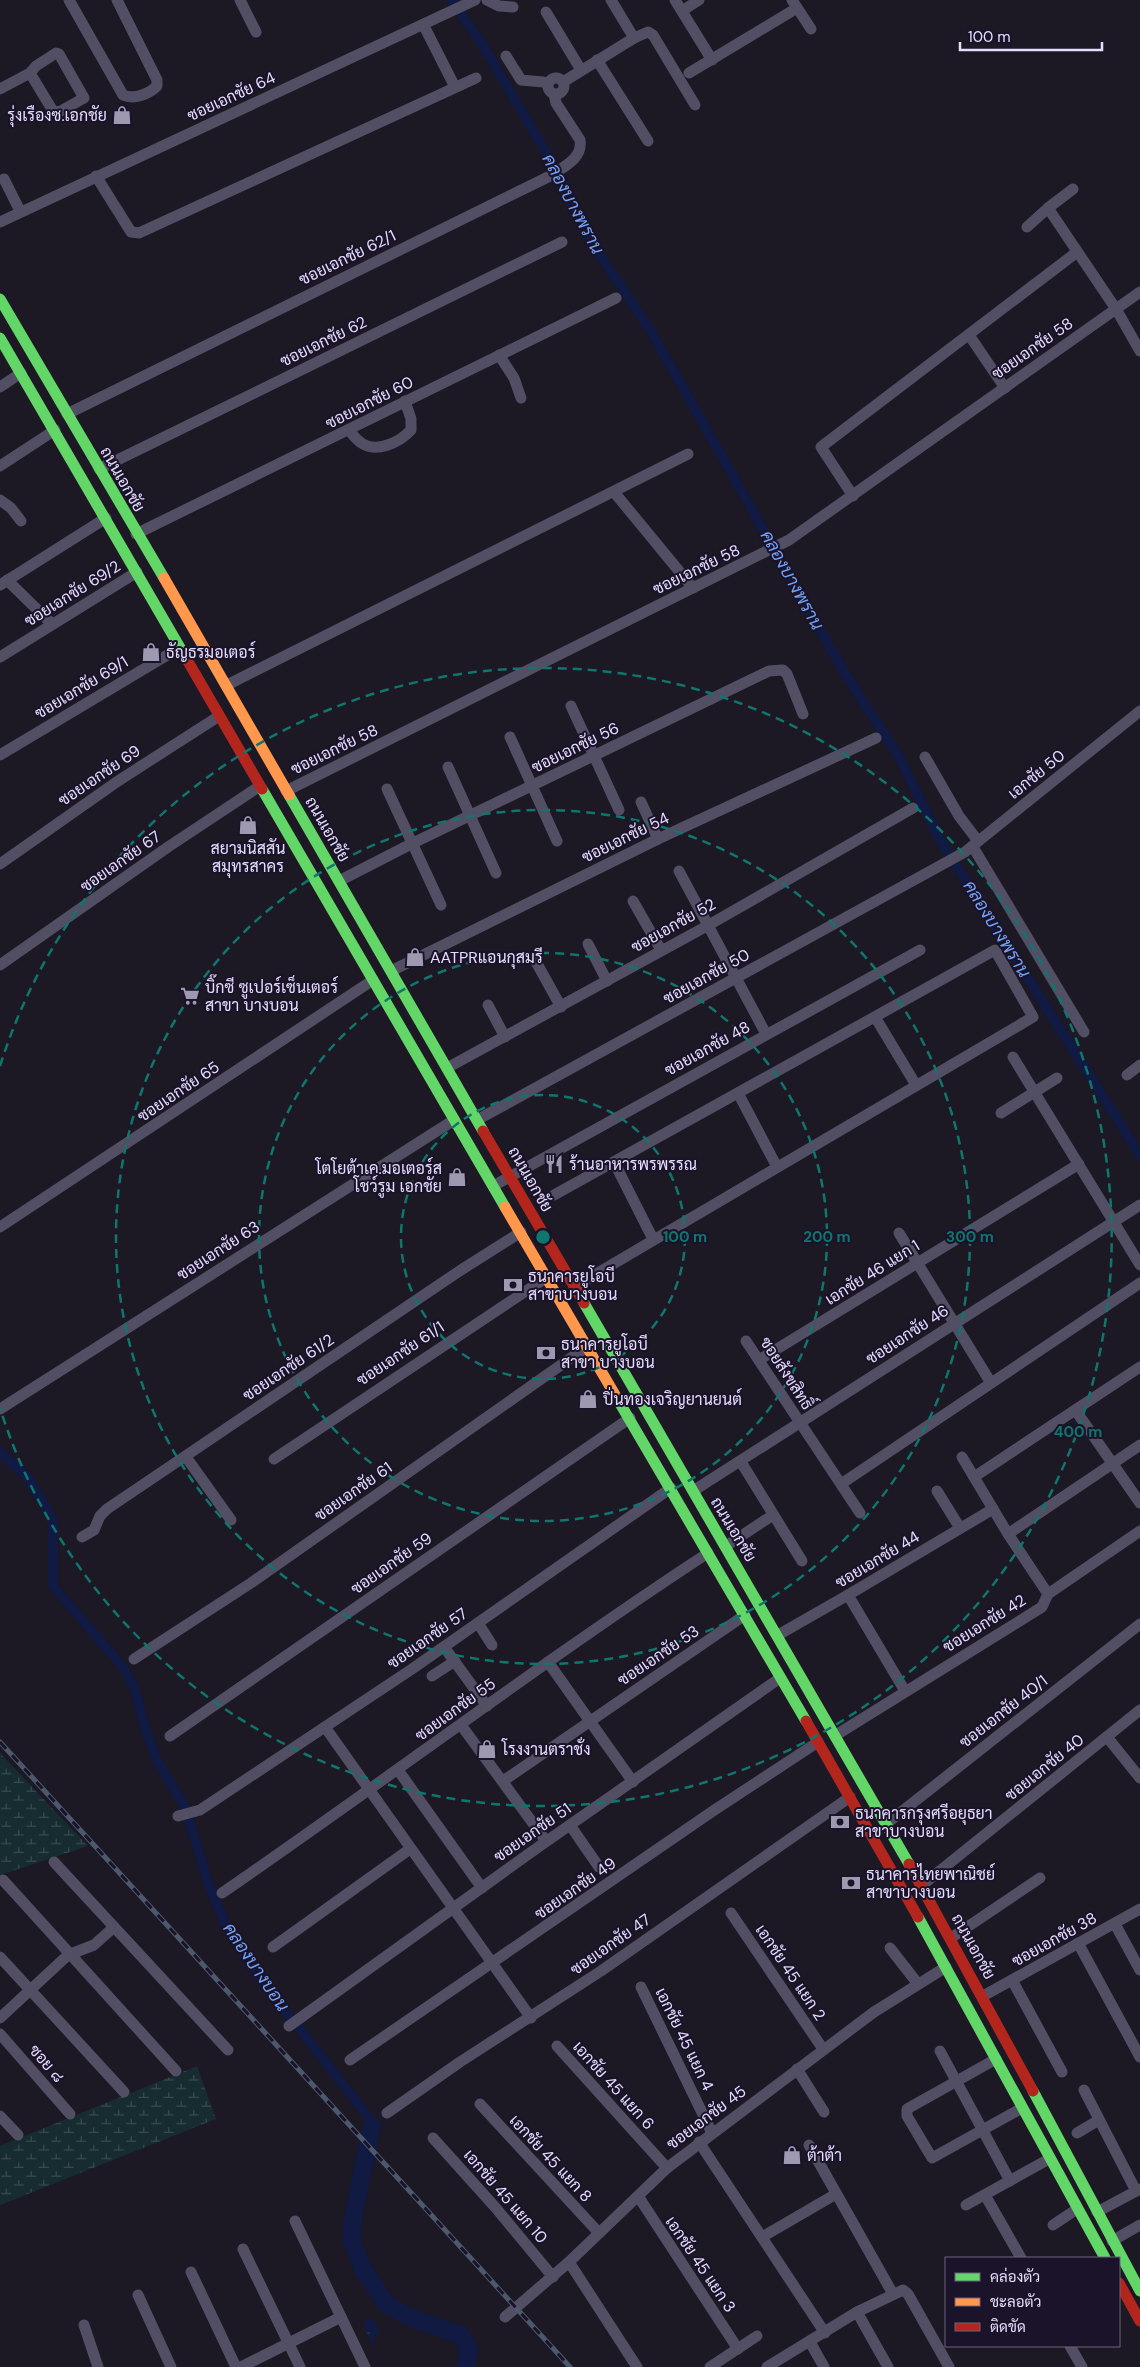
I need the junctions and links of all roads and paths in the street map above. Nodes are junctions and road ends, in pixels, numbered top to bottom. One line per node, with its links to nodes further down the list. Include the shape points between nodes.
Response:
1 (69, 0): 2 (street, via 123,95 133,98 153,91 157,80)
2 (117, 0)
3 (240, 0): 15 (street)
4 (474, 0): 13 (street, ซอยเอกชัย 64)
5 (487, 0): 10 (street, via 499,6)
6 (611, 0): 16 (street)
7 (675, 0): 11 (street)
8 (699, 0): 11 (street)
9 (795, 4): 14 (street); 19 (street)
10 (513, 7)
11 (682, 11): 19 (street)
12 (546, 12): 20 (street)
13 (424, 26): 24 (street); 29 (street, ซอยเอกชัย 64)
14 (810, 29)
15 (256, 32)
16 (634, 38): 18 (street); 27 (street, via 644,32 653,35)
17 (506, 56): 26 (street, via 521,80 543,82)
18 (597, 60): 20 (street); 28 (street)
19 (712, 60): 22 (street)
20 (581, 70): 26 (street, via 563,82 563,91)
21 (30, 73): 21 (street, via 53,54 59,54 84,98 59,112 53,111); 25 (street)
22 (689, 73)
23 (476, 78): 24 (street)
24 (455, 87): 29 (street, via 139,233 131,232)
25 (0, 89)
26 (551, 89): 51 (street, ซอยเอกชัย 62/1, via 556,103 580,140 574,160 550,176)
27 (695, 105)
28 (648, 141)
29 (96, 176): 33 (street, ซอยเอกชัย 64)
30 (4, 179): 33 (street)
31 (1073, 189): 32 (street)
32 (1048, 208): 35 (street); 37 (street)
33 (20, 211): 34 (street, ซอยเอกชัย 64)
34 (0, 222)
35 (1027, 227)
36 (562, 242): 56 (street, ซอยเอกชัย 62)
37 (1077, 252): 41 (street); 42 (street)
38 (1140, 292): 41 (street, ซอยเอกชัย 58)
39 (616, 298): 45 (street, ซอยเอกชัย 60)
40 (0, 300): 51 (main road, ถนนเอกชัย)
41 (1116, 309): 44 (street); 48 (street, ซอยเอกชัย 58)
42 (969, 335): 48 (street); 58 (street, via 821,447)
43 (0, 338): 46 (main road, ถนนเอกชัย)
44 (1140, 351)
45 (500, 355): 49 (street); 50 (street, ซอยเอกชัย 60)
46 (21, 373): 47 (street); 52 (main road, ถนนเอกชัย)
47 (0, 387)
48 (1005, 388): 58 (street, ซอยเอกชัย 58)
49 (521, 398)
50 (405, 401): 53 (street, ซอยเอกชัย 60); 53 (street, via 411,430 404,437 379,447 368,446 359,442)
51 (67, 414): 56 (main road, ถนนเอกชัย)
52 (54, 430): 55 (street); 60 (main road, ถนนเอกชัย)
53 (349, 430): 62 (street, ซอยเอกชัย 60)
54 (688, 454): 57 (street)
55 (0, 466)
56 (99, 469): 62 (main road, ถนนเอกชัย)
57 (614, 492): 65 (street); 69 (street)
58 (853, 496): 65 (street, ซอยเอกชัย 58, via 789,540)
59 (0, 500): 61 (street)
60 (106, 518): 63 (main road, ถนนเอกชัย); 64 (street)
61 (22, 521)
62 (136, 534): 69 (main road, ถนนเอกชัย)
63 (137, 572): 66 (street, ซอยเอกชัย 69/2); 67 (main road, ถนนเอกชัย)
64 (4, 583): 66 (street)
65 (693, 588): 83 (street, ซอยเอกชัย 58)
66 (52, 624): 68 (street, ซอยเอกชัย 69/2)
67 (179, 648): 73 (main road, ถนนเอกชัย); 76 (street, ซอยเอกชัย 69/1)
68 (0, 657)
69 (227, 685): 83 (main road, ถนนเอกชัย)
70 (571, 706): 77 (street)
71 (1140, 711): 91 (street, เอกชัย 50)
72 (803, 714): 77 (street, ซอยเอกชัย 56, via 787,674 776,669)
73 (219, 716): 81 (main road, ถนนเอกชัย); 93 (street, ซอยเอกชัย 69, via 118,781)
74 (510, 737): 80 (street)
75 (876, 738): 88 (street, ซอยเอกชัย 54)
76 (0, 755)
77 (594, 755): 80 (street, ซอยเอกชัย 56); 86 (street)
78 (925, 757): 91 (street, via 959,816)
79 (448, 766): 87 (street)
80 (533, 785): 87 (street, ซอยเอกชัย 56); 89 (street)
81 (260, 786): 104 (street, ซอยเอกชัย 67); 107 (main road, ถนนเอกชัย)
82 (387, 789): 90 (street)
83 (286, 791): 96 (main road, ถนนเอกชัย)
84 (641, 802): 88 (street)
85 (913, 808): 99 (street, ซอยเอกชัย 52)
86 (619, 810)
87 (472, 816): 90 (street, ซอยเอกชัย 56); 95 (street)
88 (658, 838): 105 (street, ซอยเอกชัย 54)
89 (557, 841)
90 (413, 843): 96 (street, ซอยเอกชัย 56); 98 (street)
91 (972, 847): 92 (street, เอกชัย 50); 112 (street)
92 (951, 860): 106 (street, ซอยเอกชัย 50)
93 (0, 864)
94 (679, 871): 99 (street)
95 (496, 873)
96 (339, 881): 105 (main road, ถนนเอกชัย)
97 (633, 901): 101 (street)
98 (441, 904)
99 (707, 926): 101 (street, ซอยเอกชัย 52); 106 (street)
100 (588, 944): 108 (street)
101 (661, 950): 108 (street, ซอยเอกชัย 52)
102 (920, 950): 113 (street, ซอยเอกชัย 48)
103 (535, 960): 110 (street)
104 (0, 965)
105 (391, 971): 117 (main road, ถนนเอกชัย)
106 (736, 978): 113 (street); 125 (street, ซอยเอกชัย 50)
107 (373, 980): 124 (main road, ถนนเอกชัย); 134 (street, ซอยเอกชัย 65)
108 (607, 980): 110 (street, ซอยเอกชัย 52)
109 (488, 1006): 114 (street)
110 (561, 1006): 114 (street, ซอยเอกชัย 52)
111 (875, 1017): 120 (street); 120 (street, via 995,950 1033,1017); 122 (street)
112 (1084, 1032)
113 (766, 1034): 129 (street, ซอยเอกชัย 48)
114 (506, 1037): 117 (street, ซอยเอกชัย 52)
115 (1013, 1057): 121 (street)
116 (1140, 1066): 118 (street)
117 (447, 1068): 125 (main road, ถนนเอกชัย)
118 (1128, 1074)
119 (1057, 1078): 121 (street)
120 (916, 1085): 128 (street)
121 (1034, 1092): 123 (street); 127 (street)
122 (738, 1093): 126 (street); 128 (street)
123 (1001, 1113)
124 (454, 1120): 130 (main road, ถนนเอกชัย); 149 (street, ซอยเอกชัย 63)
125 (477, 1120): 129 (main road, ถนนเอกชัย)
126 (614, 1162): 131 (street); 137 (street)
127 (1078, 1164): 133 (street); 138 (street, เอกชัย 46 แยก 1)
128 (777, 1167): 137 (street)
129 (510, 1176): 130 (street, ซอยเอกชัย 48); 142 (main road, ถนนเอกชัย)
130 (493, 1186): 135 (main road, ถนนเอกชัย)
131 (554, 1195)
132 (1140, 1205): 133 (street, ซอยเอกชัย 46)
133 (1114, 1221): 139 (street); 143 (street, ซอยเอกชัย 46)
134 (0, 1227)
135 (521, 1232): 140 (main road, ถนนเอกชัย); 154 (street, ซอยเอกชัย 61/2)
136 (899, 1232): 138 (street)
137 (653, 1239): 142 (street)
138 (917, 1263): 143 (street); 146 (street, เอกชัย 46 แยก 1)
139 (1140, 1265)
140 (547, 1277): 145 (main road, ถนนเอกชัย); 156 (street, ซอยเอกชัย 61/1)
141 (1140, 1283): 148 (street)
142 (574, 1286): 163 (main road, ถนนเอกชัย)
143 (953, 1323): 148 (street); 152 (street, ซอยเอกชัย 46)
144 (746, 1340): 146 (street, ซอยสังขสิทธิ์)
145 (588, 1346): 151 (main road, ถนนเอกชัย); 185 (street, ซอยเอกชัย 61, via 251,1583)
146 (759, 1360): 152 (street, ซอยสังขสิทธิ์)
147 (1140, 1368): 150 (street)
148 (991, 1383): 160 (street)
149 (0, 1408)
150 (1076, 1411): 158 (street); 159 (street)
151 (630, 1418): 161 (main road, ถนนเอกชัย); 197 (street, ซอยเอกชัย 59)
152 (800, 1424): 157 (street, ซอยเอกชัย 46); 160 (street, ซอยสังขสิทธิ์)
153 (1140, 1445): 158 (street)
154 (186, 1456): 168 (street); 172 (street, ซอยเอกชัย 61/2, via 103,1512 94,1530)
155 (962, 1457): 159 (street)
156 (274, 1459)
157 (741, 1462): 163 (street, ซอยเอกชัย 46); 167 (street)
158 (1112, 1464): 164 (street); 171 (street)
159 (974, 1477): 165 (street)
160 (841, 1484): 166 (street, ซอยสังขสิทธิ์)
161 (670, 1488): 174 (main road, ถนนเอกชัย); 179 (street, ซอยเอกชัย 57)
162 (937, 1491): 169 (street)
163 (693, 1492): 173 (main road, ถนนเอกชัย)
164 (1140, 1503)
165 (993, 1509): 169 (street, ซอยเอกชัย 44); 171 (street)
166 (860, 1512)
167 (773, 1516): 173 (street); 175 (street)
168 (231, 1520)
169 (960, 1528): 177 (street, ซอยเอกชัย 44)
170 (1140, 1531): 176 (street, ซอยเอกชัย 42)
171 (1008, 1534): 176 (street)
172 (82, 1537)
173 (726, 1546): 181 (main road, ถนนเอกชัย)
174 (708, 1553): 178 (main road, ถนนเอกชัย); 187 (street, ซอยเอกชัย 55)
175 (802, 1561)
176 (1048, 1594): 190 (street, ซอยเอกชัย 42, via 1042,1607)
177 (848, 1596): 181 (street, ซอยเอกชัย 44); 190 (street)
178 (745, 1615): 182 (main road, ถนนเอกชัย); 193 (street, ซอยเอกชัย 53)
179 (478, 1623): 183 (street); 184 (street, ซอยเอกชัย 57)
180 (1140, 1624): 207 (street, ซอยเอกชัย 40/1)
181 (778, 1635): 182 (main road); 196 (main road, ถนนเอกชัย)
182 (761, 1644): 189 (main road, ถนนเอกชัย)
183 (492, 1645)
184 (444, 1647): 186 (street); 195 (street, ซอยเอกชัย 57)
185 (134, 1659)
186 (455, 1660): 188 (street); 191 (street)
187 (548, 1662): 191 (street, ซอยเอกชัย 55); 193 (street)
188 (432, 1676)
189 (780, 1678): 199 (main road, ถนนเอกชัย); 203 (street, ซอยเอกชัย 51)
190 (905, 1691): 196 (street, ซอยเอกชัย 42)
191 (487, 1706): 194 (street, ซอยเอกชัย 55)
192 (1140, 1710): 198 (street, ซอยเอกชัย 40)
193 (590, 1721): 202 (street, ซอยเอกชัย 53); 203 (street)
194 (461, 1725): 200 (street, ซอยเอกชัย 55); 202 (street)
195 (325, 1727): 204 (street); 206 (street, ซอยเอกชัย 57, via 200,1810)
196 (836, 1734): 207 (main road, ถนนเอกชัย)
197 (170, 1736)
198 (1107, 1736): 201 (street); 215 (street, ซอยเอกชัย 40)
199 (818, 1742): 205 (main road, ถนนเอกชัย); 229 (street, ซอยเอกชัย 49)
200 (398, 1770): 204 (street, ซอยเอกชัย 55); 216 (street)
201 (1140, 1778)
202 (503, 1781): 209 (street)
203 (633, 1782): 208 (street, ซอยเอกชัย 51)
204 (370, 1791): 210 (street); 217 (street, ซอยเอกชัย 55)
205 (850, 1797): 230 (main road, ถนนเอกชัย); 238 (street, ซอยเอกชัย 47)
206 (178, 1816)
207 (886, 1824): 215 (main road, ถนนเอกชัย)
208 (570, 1825): 209 (street, ซอยเอกชัย 51); 212 (street)
209 (546, 1841): 216 (street, ซอยเอกชัย 51)
210 (410, 1849): 218 (street); 225 (street)
211 (54, 1862): 222 (street)
212 (599, 1867)
213 (1040, 1878): 223 (street)
214 (3, 1880): 227 (street)
215 (921, 1886): 223 (main road, ถนนเอกชัย)
216 (482, 1888): 218 (street, ซอยเอกชัย 51)
217 (222, 1893)
218 (453, 1908): 229 (street); 239 (street, ซอยเอกชัย 51)
219 (1140, 1909): 221 (street, ซอยเอกชัย 38)
220 (731, 1913): 242 (street, เอกชัย 45 แยก 2)
221 (1114, 1924): 224 (street, ซอยเอกชัย 38); 231 (street)
222 (114, 1927): 227 (street, via 94,1945); 243 (street)
223 (951, 1938): 236 (main road, ถนนเอกชัย)
224 (1078, 1943): 232 (street, ซอยเอกชัย 38); 245 (street)
225 (273, 1947)
226 (890, 1948): 233 (street)
227 (68, 1955): 235 (street); 249 (street)
228 (0, 1957): 235 (street)
229 (494, 1964): 238 (street); 247 (street, ซอยเอกชัย 49)
230 (946, 1967): 233 (street, ซอยเอกชัย 45); 246 (main road, ถนนเอกชัย)
231 (1140, 1970)
232 (1012, 1980): 236 (street, ซอยเอกชัย 38); 250 (street)
233 (918, 1984): 242 (street, ซอยเอกชัย 45)
234 (641, 1987): 264 (street, เอกชัย 45 แยก 4)
235 (28, 1990): 237 (street); 253 (street)
236 (983, 1996): 260 (main road, ถนนเอกชัย)
237 (0, 2018)
238 (531, 2018): 257 (street, ซอยเอกชัย 47)
239 (289, 2026)
240 (0, 2034): 258 (street, ซอย ๘)
241 (557, 2046): 271 (street, เอกชัย 45 แยก 6)
242 (823, 2049): 248 (street, ซอยเอกชัย 45)
243 (228, 2050)
244 (940, 2051): 251 (street)
245 (1140, 2057)
246 (996, 2059): 251 (street); 255 (main road, ถนนเอกชัย)
247 (350, 2060)
248 (796, 2069): 256 (street); 264 (street, ซอยเอกชัย 45)
249 (176, 2071)
250 (1062, 2072)
251 (956, 2081): 263 (street); 263 (street, via 906,2112 932,2158)
252 (1084, 2090): 261 (street)
253 (124, 2092)
254 (480, 2104): 283 (street, เอกชัย 45 แยก 8)
255 (1022, 2108): 262 (main road, ถนนเอกชัย); 263 (street)
256 (824, 2112)
257 (387, 2113)
258 (70, 2114)
259 (0, 2116): 266 (street)
260 (1047, 2117): 262 (main road); 279 (main road, ถนนเอกชัย)
261 (1098, 2120): 265 (street); 273 (street)
262 (1031, 2126): 270 (main road, ถนนเอกชัย)
263 (983, 2130): 272 (street)
264 (712, 2133): 268 (street, ซอยเอกชัย 45)
265 (1077, 2133)
266 (18, 2135)
267 (433, 2138): 291 (street, เอกชัย 45 แยก 10)
268 (699, 2142): 271 (street, ซอยเอกชัย 45); 284 (street)
269 (809, 2145): 274 (street)
270 (1049, 2159): 272 (street); 278 (main road, ถนนเอกชัย)
271 (667, 2168): 276 (street, ซอยเอกชัย 45)
272 (1010, 2181): 275 (street)
273 (1138, 2190): 279 (street)
274 (836, 2194): 284 (street); 294 (street)
275 (985, 2195): 277 (street); 287 (street)
276 (638, 2196): 283 (street, ซอยเอกชัย 45); 306 (street, เอกชัย 45 แยก 3)
277 (966, 2205)
278 (1077, 2209): 281 (street); 288 (main road, ถนนเอกชัย)
279 (1097, 2212): 285 (main road, ถนนเอกชัย)
280 (295, 2221): 298 (street)
281 (1053, 2225)
282 (1140, 2225): 285 (street)
283 (599, 2233): 289 (street, ซอยเอกชัย 45)
284 (762, 2237): 301 (street)
285 (1112, 2241): 293 (main road, ถนนเอกชัย)
286 (243, 2249): 303 (street)
287 (1019, 2257)
288 (1103, 2257)
289 (569, 2262): 291 (street, ซอยเอกชัย 45); 313 (street)
290 (191, 2272): 309 (street)
291 (553, 2277): 297 (street, ซอยเอกชัย 45)
292 (1120, 2285): 299 (main road)
293 (1140, 2291)
294 (892, 2294): 296 (street); 318 (street, via 903,2290 908,2294)
295 (138, 2295): 308 (street)
296 (857, 2312): 301 (street); 317 (street)
297 (509, 2314)
298 (341, 2317): 303 (street); 312 (street)
299 (1140, 2321)
300 (84, 2325): 307 (street)
301 (825, 2333): 304 (street)
302 (757, 2336): 306 (street)
303 (289, 2342): 310 (street); 311 (street)
304 (810, 2342): 315 (street); 316 (street)
305 (1071, 2347): 319 (street)
306 (738, 2349): 314 (street)
307 (98, 2367)
308 (171, 2367)
309 (236, 2367)
310 (241, 2367)
311 (300, 2367)
312 (365, 2367)
313 (637, 2367)
314 (710, 2367)
315 (767, 2367)
316 (824, 2367)
317 (888, 2367)
318 (949, 2367)
319 (1082, 2367)

